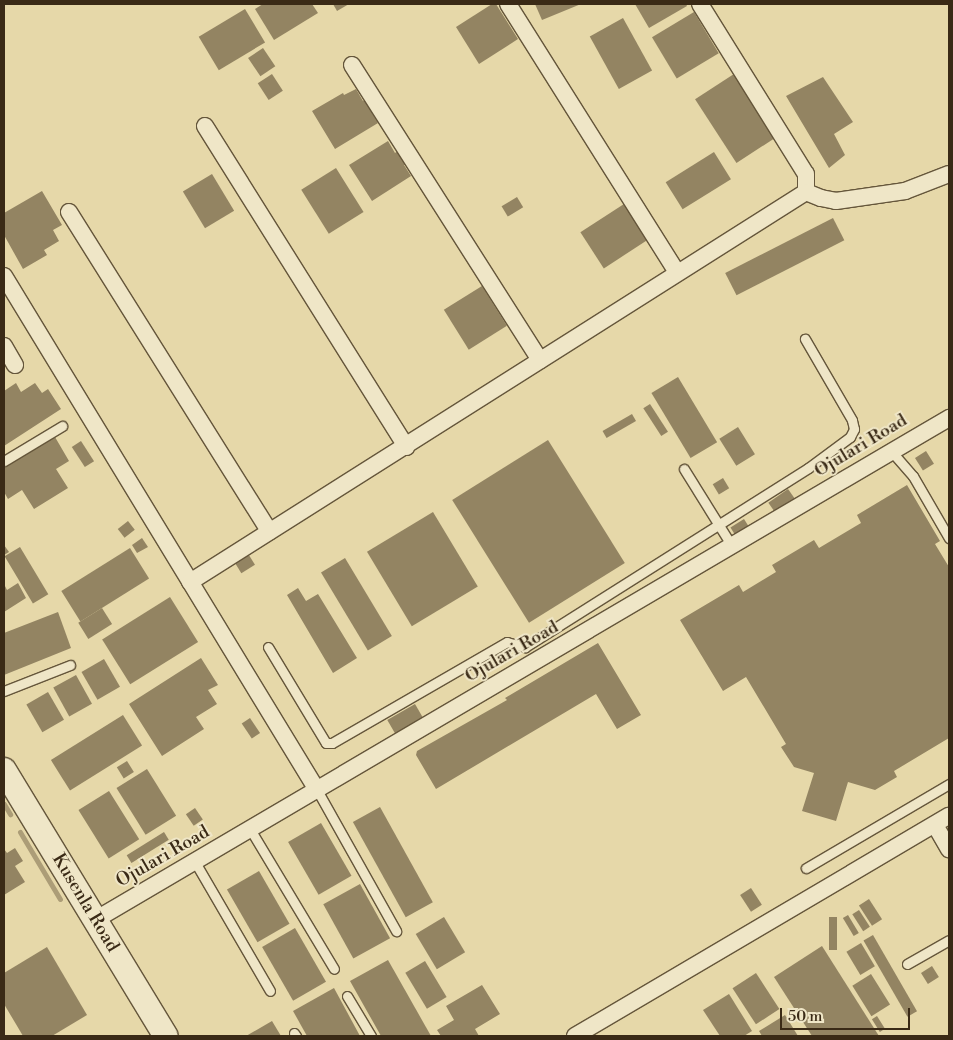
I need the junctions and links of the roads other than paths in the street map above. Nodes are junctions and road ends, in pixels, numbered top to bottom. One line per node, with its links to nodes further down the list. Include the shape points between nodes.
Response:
1 (508, 4): 8 (street)
2 (700, 4): 6 (street, via 806,174)
3 (352, 65): 12 (street)
4 (205, 126): 16 (street)
5 (949, 174): 6 (street, via 905,191 836,201)
6 (806, 192): 8 (street)
7 (69, 212): 21 (street)
8 (677, 272): 12 (street)
9 (4, 276): 24 (street)
10 (805, 339): 20 (lane, via 852,420 854,428 850,437 808,468)
11 (4, 346): 13 (street)
12 (540, 360): 16 (street)
13 (15, 365)
14 (949, 418): 17 (street, Ojulari Road)
15 (62, 426): 18 (lane)
16 (406, 447): 21 (street)
17 (892, 452): 22 (lane, via 913,476); 23 (street, Ojulari Road)
18 (4, 461)
19 (684, 469): 20 (lane)
20 (719, 524): 23 (lane); 25 (lane, via 525,647 506,642 332,743 322,739)
21 (270, 531): 24 (street)
22 (949, 538)
23 (732, 546): 30 (street, Ojulari Road)
24 (190, 582): 30 (street)
25 (268, 647)
26 (70, 665): 27 (lane)
27 (4, 691)
28 (4, 770): 37 (main road, Kusenla Road)
29 (949, 784): 36 (lane)
30 (317, 790): 33 (street, Ojulari Road); 38 (lane)
31 (949, 816): 32 (street)
32 (935, 825): 34 (street); 46 (street)
33 (250, 829): 35 (street, Ojulari Road); 41 (lane)
34 (949, 849)
35 (195, 862): 37 (street, Ojulari Road); 42 (lane)
36 (806, 868)
37 (95, 920): 44 (main road, Kusenla Road)
38 (396, 931)
39 (949, 940): 40 (lane)
40 (907, 964)
41 (334, 969)
42 (270, 991)
43 (347, 996): 45 (lane)
44 (166, 1036)
45 (372, 1036)
46 (575, 1036)

